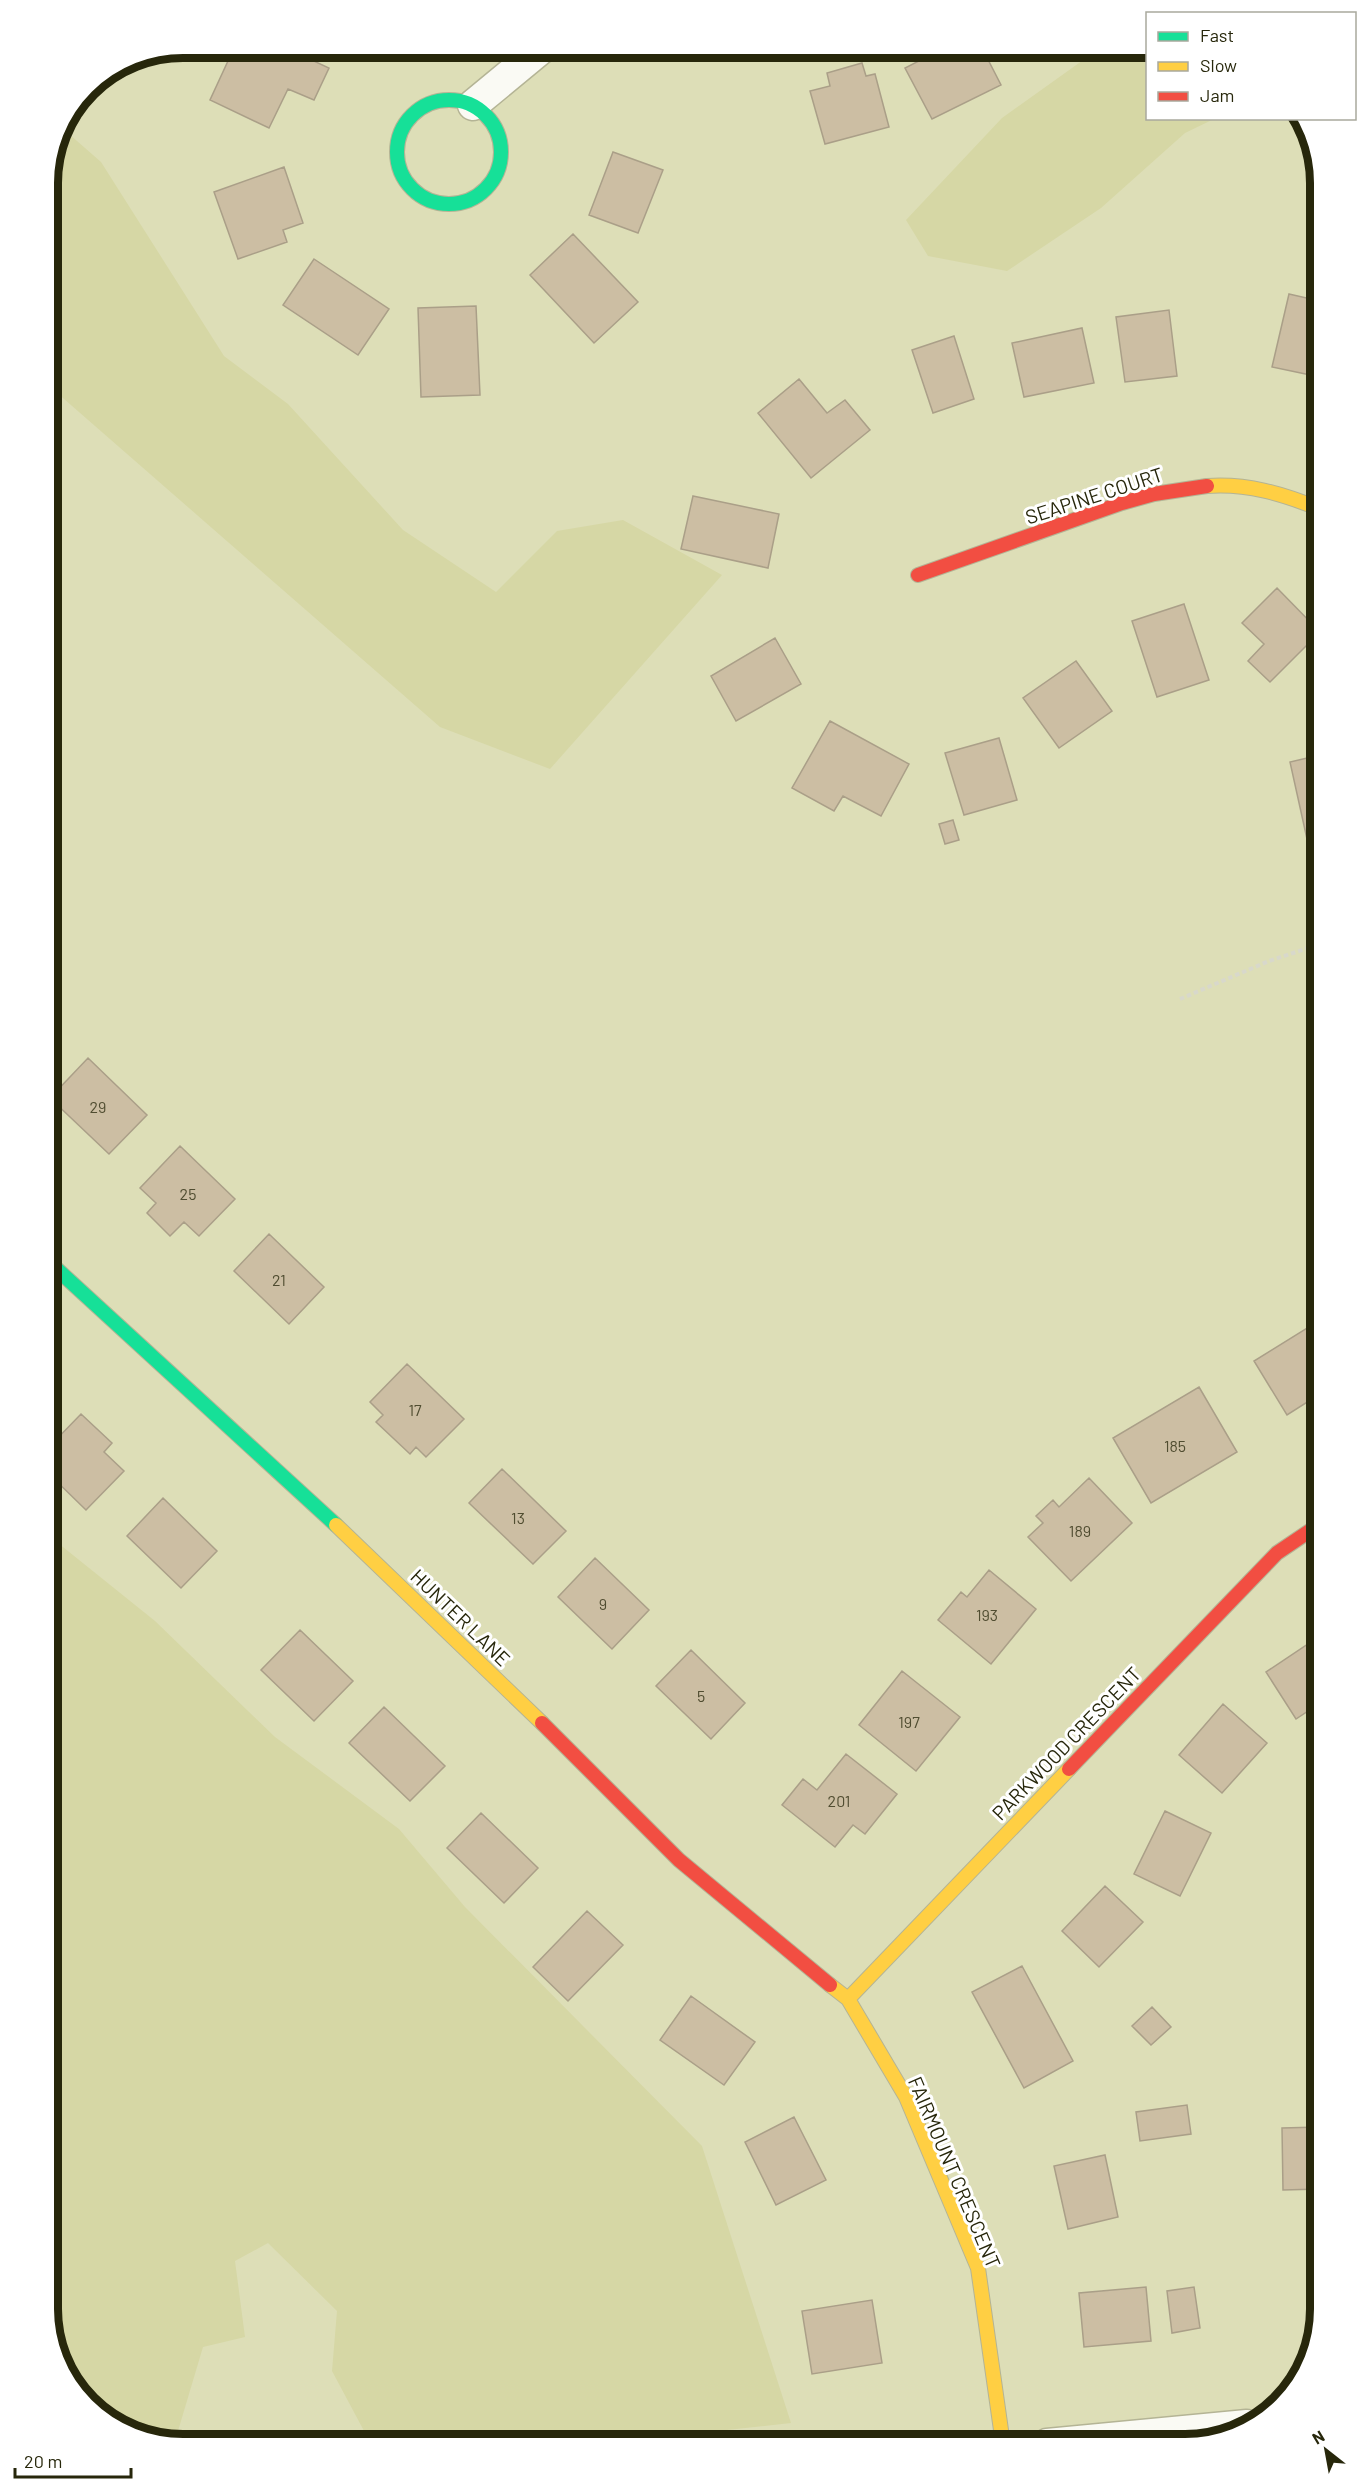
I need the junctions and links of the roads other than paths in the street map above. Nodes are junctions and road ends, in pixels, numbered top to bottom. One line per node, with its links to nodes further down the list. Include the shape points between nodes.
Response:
1 (529, 58): 2 (street)
2 (473, 105): 2 (street, via 461,101 434,102 421,107 403,127 396,153 399,166 412,189 426,199 457,203 473,198 495,176 501,144 486,115)
3 (1310, 503): 4 (street, SEAPINE COURT, via 1254,487 1209,484 1164,490)
4 (918, 575)
5 (58, 1271): 7 (street, HUNTER LANE, via 378,1564 679,1860)
6 (1310, 1531): 7 (street, PARKWOOD CRESCENT, via 1277,1553)
7 (848, 1999): 9 (street, FAIRMOUNT CRESCENT, via 906,2097 978,2268)
8 (1222, 2427): 10 (street)
9 (1002, 2434)
10 (1153, 2434)

